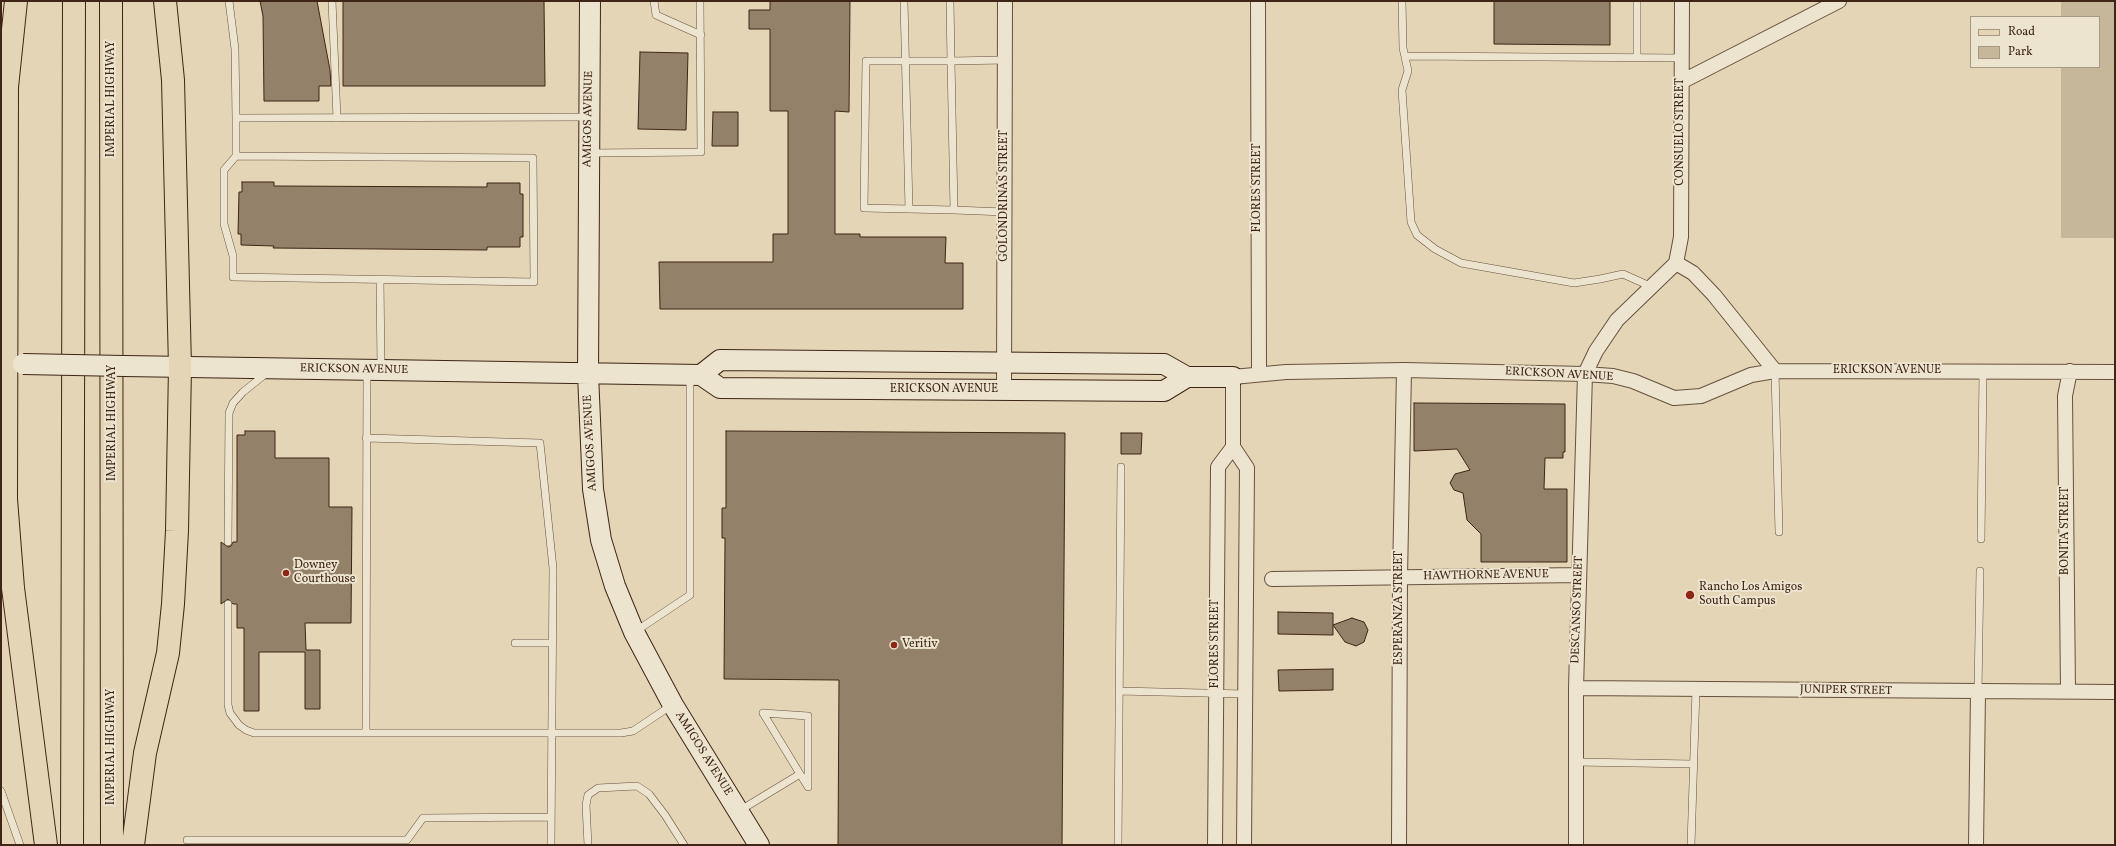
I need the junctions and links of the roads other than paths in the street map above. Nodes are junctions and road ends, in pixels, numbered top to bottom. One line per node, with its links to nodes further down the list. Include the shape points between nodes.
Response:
1 (16, 1): 38 (main road, via 7,87)
2 (74, 1): 88 (main road)
3 (111, 1): 89 (main road, IMPERIAL HIGHWAY)
4 (165, 1): 39 (main road, via 173,80)
5 (229, 1): 27 (lane, via 235,49)
6 (332, 1): 28 (lane)
7 (590, 1): 26 (street, AMIGOS AVENUE)
8 (654, 1): 18 (lane, via 656,15)
9 (700, 1): 18 (lane)
10 (904, 1): 23 (lane)
11 (950, 1): 24 (lane)
12 (1005, 1): 22 (street, GOLONDRINAS STREET)
13 (1258, 1): 48 (street, FLORES STREET)
14 (1402, 1): 19 (lane, via 1402,48)
15 (1637, 1): 20 (lane)
16 (1682, 1): 21 (street, CONSUELO STREET)
17 (1839, 1): 25 (street)
18 (701, 35): 29 (lane, via 701,152)
19 (1406, 56): 20 (lane); 36 (lane, via 1408,71 1402,90 1411,222 1418,235 1435,249 1461,263 1574,283 1623,274)
20 (1637, 58): 21 (lane)
21 (1682, 58): 25 (street, CONSUELO STREET)
22 (1005, 60): 24 (lane); 33 (street, GOLONDRINAS STREET)
23 (905, 61): 24 (lane); 31 (lane); 31 (lane, via 866,61 864,208)
24 (951, 61): 32 (lane)
25 (1682, 82): 34 (street, CONSUELO STREET, via 1680,237)
26 (590, 117): 28 (lane); 29 (street, AMIGOS AVENUE)
27 (236, 118): 28 (lane); 30 (lane)
28 (337, 118)
29 (589, 153): 47 (street, AMIGOS AVENUE)
30 (236, 156): 35 (lane, via 224,170 224,224 233,256 233,277); 35 (lane, via 533,158 534,282)
31 (909, 209): 32 (lane)
32 (954, 210): 33 (lane)
33 (1005, 212): 37 (street, GOLONDRINAS STREET)
34 (1676, 263): 36 (street); 43 (street, via 1693,273 1714,295)
35 (380, 279): 41 (lane)
36 (1652, 287): 49 (street, via 1617,320 1596,351)
37 (1004, 362): 50 (street, ERICKSON AVENUE, via 720,360); 51 (street, ERICKSON AVENUE, via 1164,364); 53 (street, GOLONDRINAS STREET)
38 (8, 364): 39 (street, ERICKSON AVENUE, bridge); 87 (main road, via 6,499 11,569)
39 (180, 367): 40 (street, ERICKSON AVENUE); 90 (main road, via 173,604 168,653 144,753)
40 (273, 368): 41 (street, ERICKSON AVENUE); 59 (lane, via 242,392 229,413)
41 (374, 370): 47 (street, ERICKSON AVENUE); 54 (lane)
42 (1404, 370): 48 (street, ERICKSON AVENUE); 49 (street, ERICKSON AVENUE); 62 (street, ESPERANZA STREET)
43 (1775, 371): 44 (street, ERICKSON AVENUE); 49 (street, ERICKSON AVENUE, via 1751,375 1701,396 1674,398 1633,381 1613,376); 57 (lane)
44 (1983, 371): 45 (street, ERICKSON AVENUE); 58 (lane)
45 (2070, 372): 46 (street, ERICKSON AVENUE); 71 (street, BONITA STREET, via 2065,396)
46 (2115, 372)
47 (588, 374): 50 (street, ERICKSON AVENUE); 65 (street, AMIGOS AVENUE, via 593,489 601,540 614,586)
48 (1259, 374): 52 (street, ERICKSON AVENUE)
49 (1585, 374): 61 (street, DESCANSO STREET)
50 (696, 375): 53 (street, ERICKSON AVENUE, via 720,388); 65 (lane, via 690,595)
51 (1187, 377): 52 (street, ERICKSON AVENUE); 53 (street, ERICKSON AVENUE, via 1164,391)
52 (1233, 377): 55 (street)
53 (1004, 391)
54 (366, 438): 67 (lane, via 540,443 553,568); 77 (lane)
55 (1233, 447): 74 (street, FLORES STREET, via 1218,467); 75 (street, via 1247,468)
56 (1121, 468): 70 (lane)
57 (1780, 532)
58 (1980, 539)
59 (228, 542)
60 (1980, 570): 72 (lane)
61 (1579, 575): 62 (street, HAWTHORNE AVENUE); 68 (street, DESCANSO STREET)
62 (1400, 577): 63 (street, HAWTHORNE AVENUE); 98 (street, ESPERANZA STREET)
63 (1272, 579)
64 (228, 604): 77 (lane, via 227,697 230,713 239,726 254,733)
65 (634, 632): 76 (street, AMIGOS AVENUE)
66 (515, 643): 67 (lane)
67 (553, 643): 78 (lane)
68 (1576, 688): 69 (street, JUNIPER STREET); 79 (street, DESCANSO STREET)
69 (1696, 689): 72 (street, JUNIPER STREET); 80 (lane)
70 (1119, 691): 74 (lane); 95 (lane)
71 (2068, 691): 72 (street, JUNIPER STREET); 73 (street, JUNIPER STREET)
72 (1978, 692): 101 (street)
73 (2115, 692)
74 (1216, 693): 75 (lane); 96 (street, FLORES STREET)
75 (1245, 694): 97 (street)
76 (672, 705): 78 (lane, via 632,731); 83 (street, AMIGOS AVENUE)
77 (366, 732): 78 (lane)
78 (552, 733): 84 (lane)
79 (1576, 762): 80 (lane); 99 (street, DESCANSO STREET)
80 (1693, 764): 100 (lane)
81 (800, 774): 81 (lane, via 808,787 808,716 763,713); 83 (lane)
82 (1, 793): 86 (lane)
83 (739, 812): 94 (street, AMIGOS AVENUE)
84 (551, 817): 85 (lane, via 423,818 407,840); 91 (lane)
85 (187, 840)
86 (20, 845)
87 (46, 845)
88 (72, 845)
89 (112, 845)
90 (134, 845)
91 (551, 845)
92 (588, 845): 93 (lane, via 588,795 598,788 637,786 649,794)
93 (684, 845)
94 (759, 845)
95 (1118, 845)
96 (1215, 845)
97 (1244, 845)
98 (1399, 845)
99 (1576, 845)
100 (1691, 845)
101 (1976, 845)

